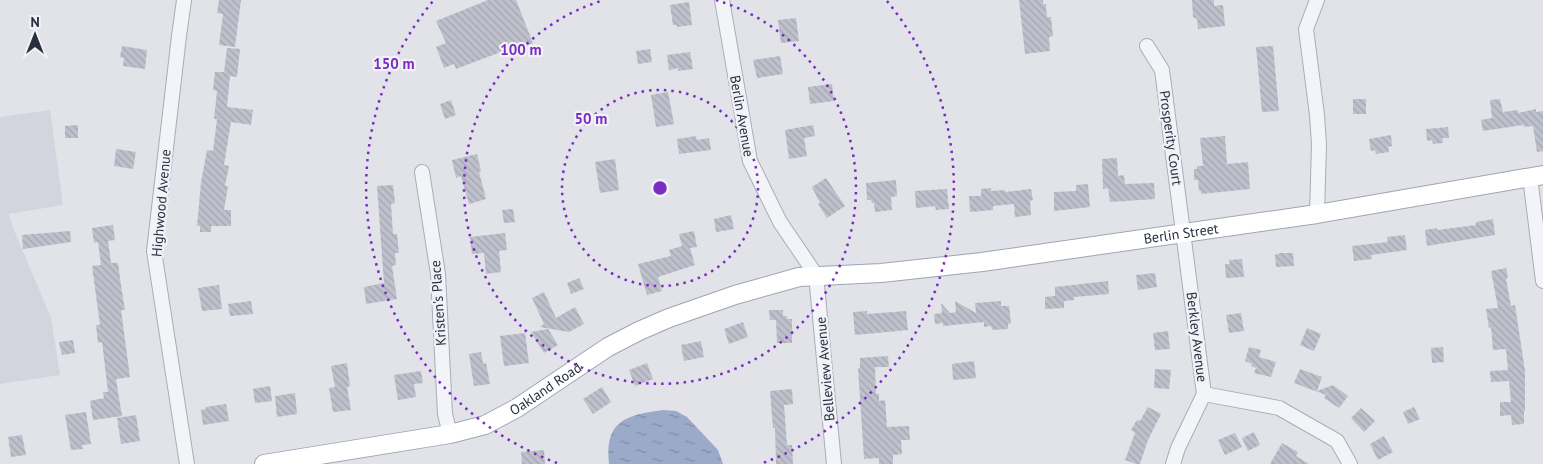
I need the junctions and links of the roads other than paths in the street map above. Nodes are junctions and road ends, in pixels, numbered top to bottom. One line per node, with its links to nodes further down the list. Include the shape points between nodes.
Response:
1 (184, 0): 13 (street, Highwood Avenue, via 154,251)
2 (722, 0): 9 (street, Berlin Avenue, via 750,161 780,222)
3 (1317, 0): 7 (street, via 1306,29 1319,144)
4 (1147, 46): 8 (street, Prosperity Court, via 1162,70)
5 (422, 172): 12 (street, Kristen's Place, via 438,274 445,414)
6 (1536, 176): 7 (main road, Berlin Street); 10 (street)
7 (1317, 214): 8 (main road, Berlin Street)
8 (1184, 233): 9 (main road, Berlin Street, via 923,269); 11 (street, Berkley Avenue)
9 (816, 275): 12 (main road, Oakland Road, via 781,281 669,318 608,347 517,408 485,425); 15 (street, Belleview Avenue)
10 (1543, 281)
11 (1204, 394): 16 (street, Berkley Avenue); 17 (street, via 1279,408 1337,441)
12 (450, 434): 14 (main road, Oakland Road)
13 (187, 464)
14 (264, 464)
15 (834, 464)
16 (1173, 464)
17 (1350, 464)

